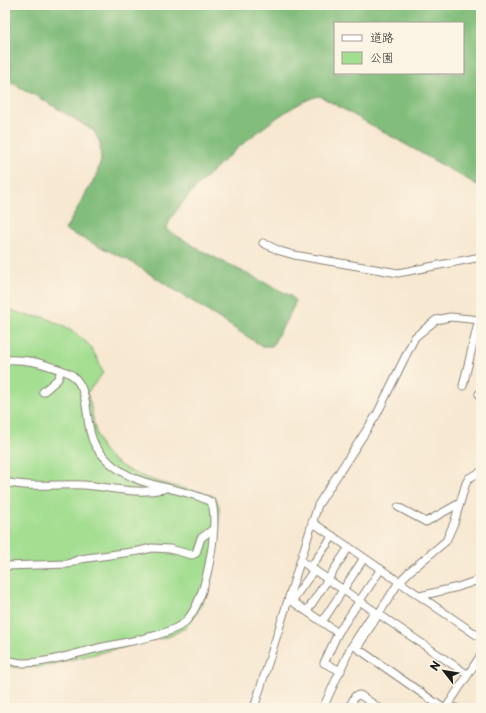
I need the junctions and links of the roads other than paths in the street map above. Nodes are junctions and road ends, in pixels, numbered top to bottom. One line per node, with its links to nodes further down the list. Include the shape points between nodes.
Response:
1 (262, 243): 2 (street, via 280,252 398,273)
2 (481, 257)
3 (480, 320): 6 (street); 13 (street, via 450,317 436,320 415,337 377,414 324,493)
4 (5, 360): 5 (street, via 30,360)
5 (61, 370): 7 (street, via 58,378); 10 (street, via 76,379 82,389 93,440 100,453 124,473 137,480)
6 (463, 386)
7 (43, 392)
8 (481, 472): 11 (street, via 469,478)
9 (5, 482): 10 (street, via 26,486 85,485 134,492)
10 (167, 488): 14 (street, via 212,502)
11 (460, 503): 12 (street, via 426,522); 24 (street, via 446,542)
12 (398, 507)
13 (312, 522): 15 (street); 18 (street)
14 (213, 529): 19 (street, via 201,538 196,553 192,554 152,548 80,559 68,564); 35 (street, via 207,573 200,599 186,622 158,635 62,658 23,663)
15 (333, 536): 16 (street); 20 (street)
16 (349, 547): 17 (street); 23 (street)
17 (364, 558): 21 (street); 25 (street)
18 (301, 561): 20 (street); 27 (street)
19 (5, 566)
20 (312, 569): 23 (street); 27 (street)
21 (381, 569): 24 (street); 28 (street)
22 (481, 579): 26 (street)
23 (328, 580): 25 (street); 29 (street)
24 (399, 582): 26 (street); 30 (street)
25 (344, 591): 28 (street); 31 (street)
26 (420, 596): 33 (street)
27 (290, 600): 29 (street); 38 (street)
28 (359, 602): 30 (street); 32 (street)
29 (307, 611): 31 (street)
30 (376, 613): 36 (street, via 350,650); 37 (street); 42 (street, via 357,648)
31 (322, 622): 32 (street)
32 (338, 633): 36 (street, via 324,663)
33 (481, 638)
34 (481, 655): 37 (street)
35 (5, 659)
36 (340, 671): 39 (street)
37 (468, 675): 43 (street)
38 (254, 708)
39 (323, 708)
40 (350, 708): 41 (street, via 355,696 360,695)
41 (379, 708)
42 (443, 708)
43 (446, 708)

